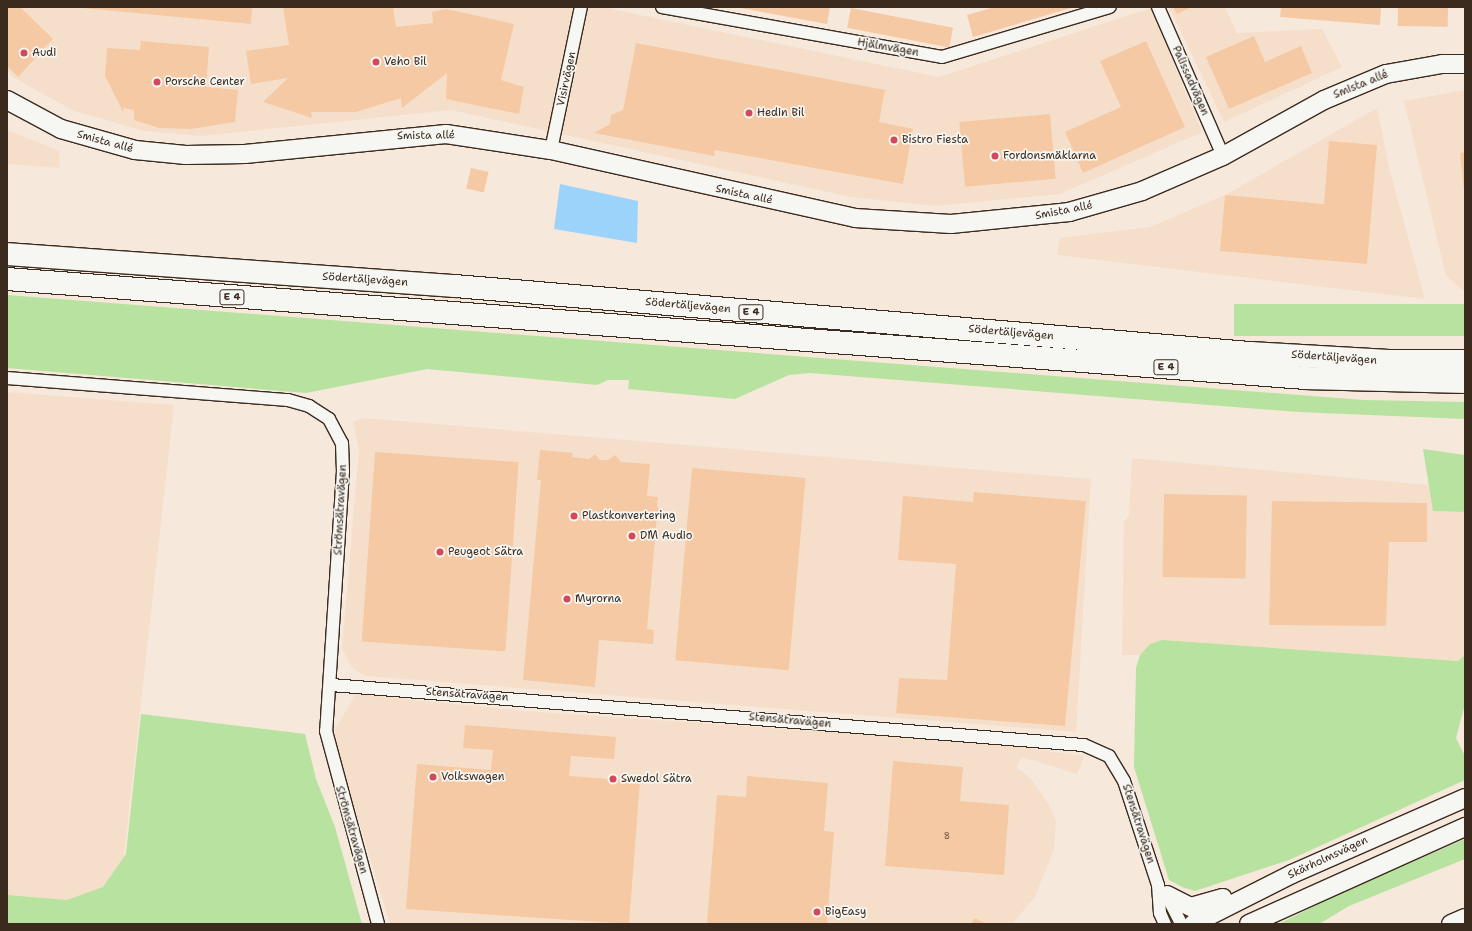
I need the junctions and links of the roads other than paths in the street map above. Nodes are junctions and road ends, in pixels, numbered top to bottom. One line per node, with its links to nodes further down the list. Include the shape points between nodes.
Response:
1 (581, 7): 7 (street, Visirvägen)
2 (662, 7): 3 (street, Hjälmvägen, via 942,57)
3 (1110, 7)
4 (1158, 7): 8 (street, Palissadvägen)
5 (1465, 64): 8 (street, Smista allé, via 1442,64 1386,74 1324,100)
6 (7, 100): 7 (street, Smista allé, via 61,129 95,141 135,150 186,155 245,154 446,134)
7 (551, 150): 8 (street, Smista allé, via 855,218 951,224 1069,212 1142,191)
8 (1223, 156)
9 (7, 254): 11 (highway, Södertäljevägen / E 4, via 455,286 1250,353 1389,362)
10 (7, 279): 13 (highway, Södertäljevägen / E 4, via 1305,378)
11 (1465, 361)
12 (7, 378): 14 (street, Strömsätravägen, via 288,400 309,406 329,420 342,443 344,458)
13 (1465, 382)
14 (330, 685): 18 (street, Stensätravägen, via 1084,745 1109,756 1124,781); 20 (street, Strömsätravägen, via 326,731 328,748)
15 (1465, 798): 17 (street, Skärholmsvägen)
16 (1465, 827): 24 (street)
17 (1268, 886): 18 (street, via 1234,893 1199,907 1186,906); 23 (street, Skärholmsvägen)
18 (1162, 890): 21 (street, Stensätravägen, via 1160,913); 22 (street, Stensätravägen)
19 (1465, 918): 25 (street)
20 (378, 924)
21 (1165, 924)
22 (1181, 924)
23 (1193, 924)
24 (1248, 924)
25 (1451, 924)

